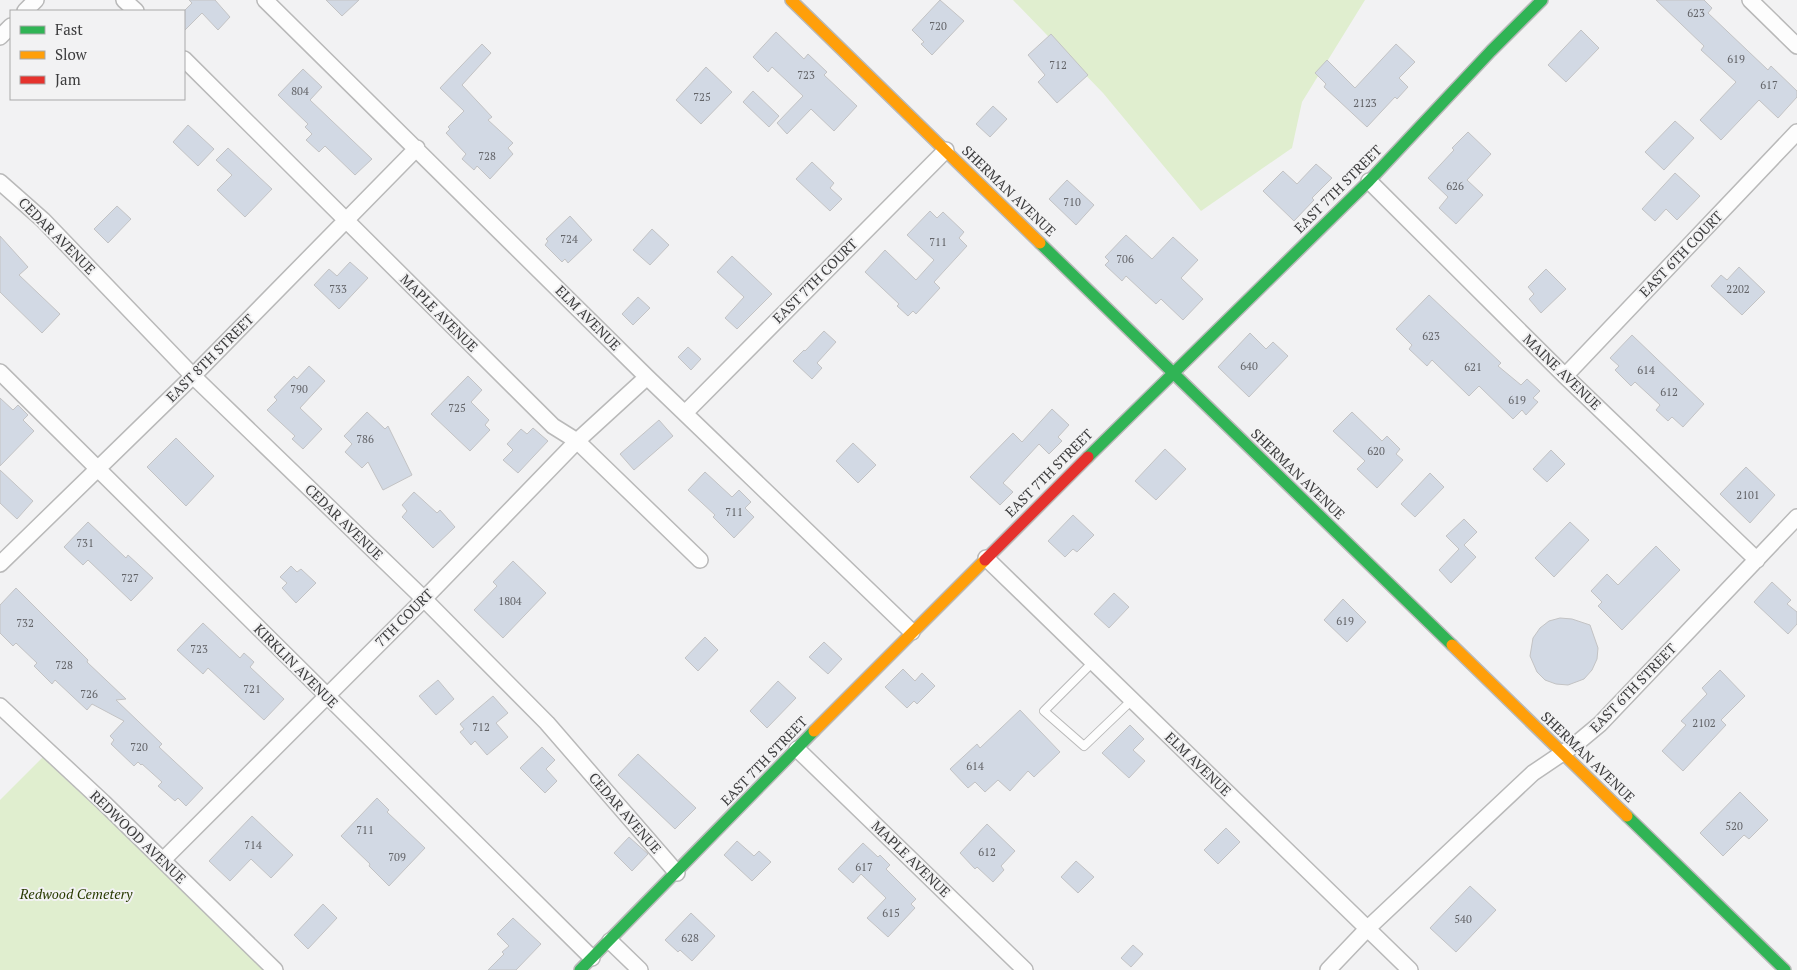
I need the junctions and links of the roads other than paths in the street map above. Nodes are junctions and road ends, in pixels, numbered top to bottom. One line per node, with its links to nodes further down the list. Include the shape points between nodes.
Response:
1 (124, 0): 6 (street)
2 (266, 0): 12 (street, ELM AVENUE)
3 (791, 0): 13 (street, SHERMAN AVENUE)
4 (1542, 0): 14 (street, EAST 7TH STREET)
5 (1750, 0): 9 (street)
6 (135, 10)
7 (10, 27): 8 (street)
8 (0, 37)
9 (1797, 46)
10 (185, 60): 16 (street, MAPLE AVENUE)
11 (1797, 132): 20 (street, EAST 6TH COURT)
12 (417, 148): 16 (street, EAST 8TH STREET); 21 (street, ELM AVENUE)
13 (946, 150): 18 (street, SHERMAN AVENUE); 22 (street, EAST 7TH COURT)
14 (1369, 181): 18 (street, EAST 7TH STREET); 20 (street, MAINE AVENUE)
15 (0, 182): 19 (street, CEDAR AVENUE, via 43,220)
16 (346, 221): 19 (street, EAST 8TH STREET); 23 (street, MAPLE AVENUE, via 553,426)
17 (0, 372): 24 (street, KIRKLIN AVENUE)
18 (1172, 372): 26 (street, EAST 7TH STREET); 37 (street, SHERMAN AVENUE)
19 (193, 376): 24 (street, EAST 8TH STREET); 30 (street, CEDAR AVENUE)
20 (1566, 376): 28 (street, MAINE AVENUE)
21 (647, 377): 22 (street, ELM AVENUE); 23 (street, 7TH COURT)
22 (685, 413): 31 (street, ELM AVENUE)
23 (577, 442): 27 (street, MAPLE AVENUE); 30 (street, 7TH COURT)
24 (98, 470): 29 (street, EAST 8TH STREET); 33 (street, KIRKLIN AVENUE)
25 (1797, 518): 28 (street, EAST 6TH STREET)
26 (986, 558): 31 (street, EAST 7TH STREET); 32 (street, ELM AVENUE)
27 (700, 560)
28 (1757, 560): 37 (street, EAST 6TH STREET, via 1600,724)
29 (0, 564)
30 (424, 599): 33 (street, 7TH COURT); 39 (street, CEDAR AVENUE, via 547,723)
31 (912, 632): 36 (street, EAST 7TH STREET)
32 (1093, 662): 34 (street, ELM AVENUE); 34 (lane, via 1044,711 1084,746)
33 (326, 696): 38 (street, 7TH COURT); 42 (street, KIRKLIN AVENUE)
34 (1132, 700): 40 (street, ELM AVENUE)
35 (0, 706): 38 (street, REDWOOD AVENUE)
36 (797, 749): 39 (street, EAST 7TH STREET); 46 (street, MAPLE AVENUE)
37 (1563, 753): 40 (street, EAST 6TH STREET, via 1533,773); 49 (street, SHERMAN AVENUE)
38 (163, 860): 43 (street, REDWOOD AVENUE)
39 (676, 873): 41 (street, EAST 7TH STREET)
40 (1368, 929): 47 (street, EAST 6TH STREET); 48 (street, ELM AVENUE)
41 (610, 941): 42 (street, EAST 7TH STREET); 45 (street)
42 (592, 958): 44 (street, EAST 7TH STREET)
43 (275, 970)
44 (580, 970)
45 (640, 970)
46 (1025, 970)
47 (1328, 970)
48 (1410, 970)
49 (1784, 970)

